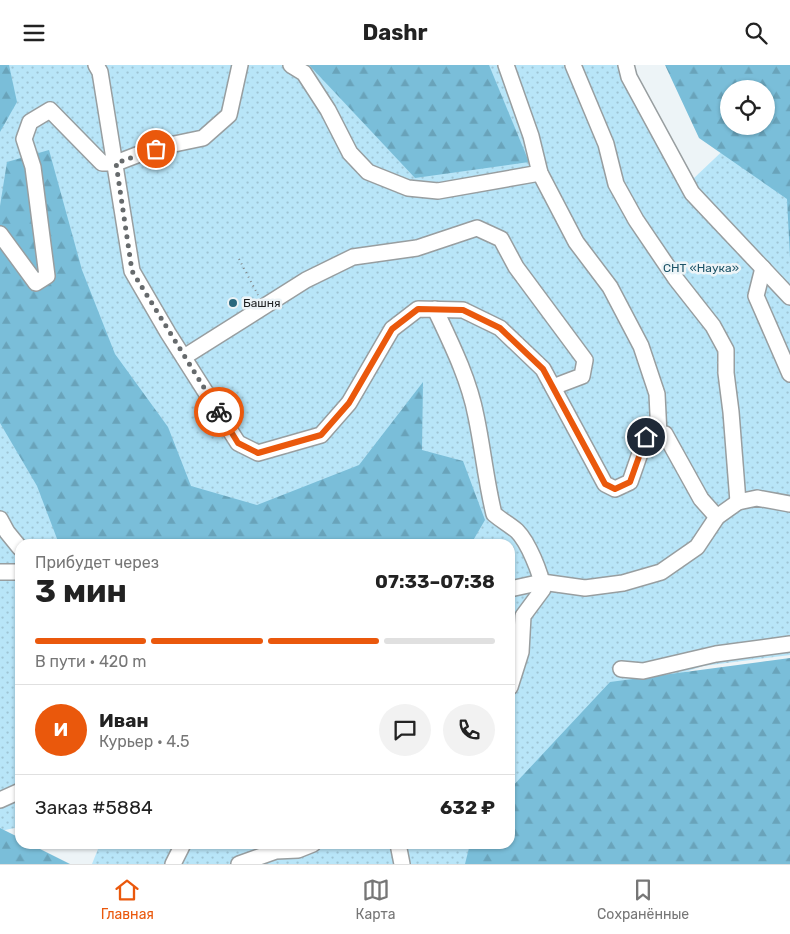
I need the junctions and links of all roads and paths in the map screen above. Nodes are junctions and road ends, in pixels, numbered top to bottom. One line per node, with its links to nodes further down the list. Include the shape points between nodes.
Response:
1 (96, 65): 7 (lane, via 100,72)
2 (240, 65): 7 (lane, via 229,115 203,138)
3 (291, 65): 8 (lane, via 304,73 350,153 368,172 408,188 438,191)
4 (506, 65): 8 (lane, via 531,136)
5 (573, 65): 19 (lane, via 606,144 616,184 636,220 713,326 726,350)
6 (626, 65): 11 (lane, via 629,77 692,193)
7 (116, 163): 9 (lane, via 102,163 50,110 30,122 24,139 33,167 47,276 36,283); 15 (lane, via 132,271)
8 (540, 173): 18 (lane, via 576,242 610,287 641,346 657,394)
9 (0, 234)
10 (239, 259): 14 (path, via 258,294)
11 (763, 268): 12 (lane); 16 (lane, via 756,296)
12 (790, 297)
13 (435, 309): 15 (lane, via 418,309 392,329 349,403 321,435 258,453 238,443); 17 (lane, via 463,310 500,328 543,369); 26 (lane, via 457,356 476,415 494,514 518,531)
14 (256, 311): 15 (lane); 17 (lane, via 306,280 353,257 417,248 477,228 501,239 516,267 585,360 582,376)
15 (184, 357)
16 (790, 374)
17 (553, 387): 18 (lane, via 605,484 615,489 630,482 646,437)
18 (659, 435): 21 (lane, via 665,434 701,499)
19 (738, 502): 20 (lane, via 757,498); 21 (lane)
20 (790, 503)
21 (717, 517): 26 (lane, via 697,547 661,572 623,583 585,587)
22 (0, 519): 23 (lane)
23 (15, 542)
24 (0, 572): 25 (lane)
25 (15, 572)
26 (542, 582): 27 (lane); 30 (lane, via 543,589 523,616 521,652)
27 (515, 588)
28 (790, 644): 29 (lane, via 716,654 643,671)
29 (621, 669)
30 (515, 671)
31 (15, 793): 32 (lane)
32 (0, 800)
33 (180, 849): 36 (lane)
34 (300, 849): 37 (lane, via 276,851)
35 (399, 849): 38 (lane)
36 (173, 864)
37 (239, 864)
38 (402, 864)

